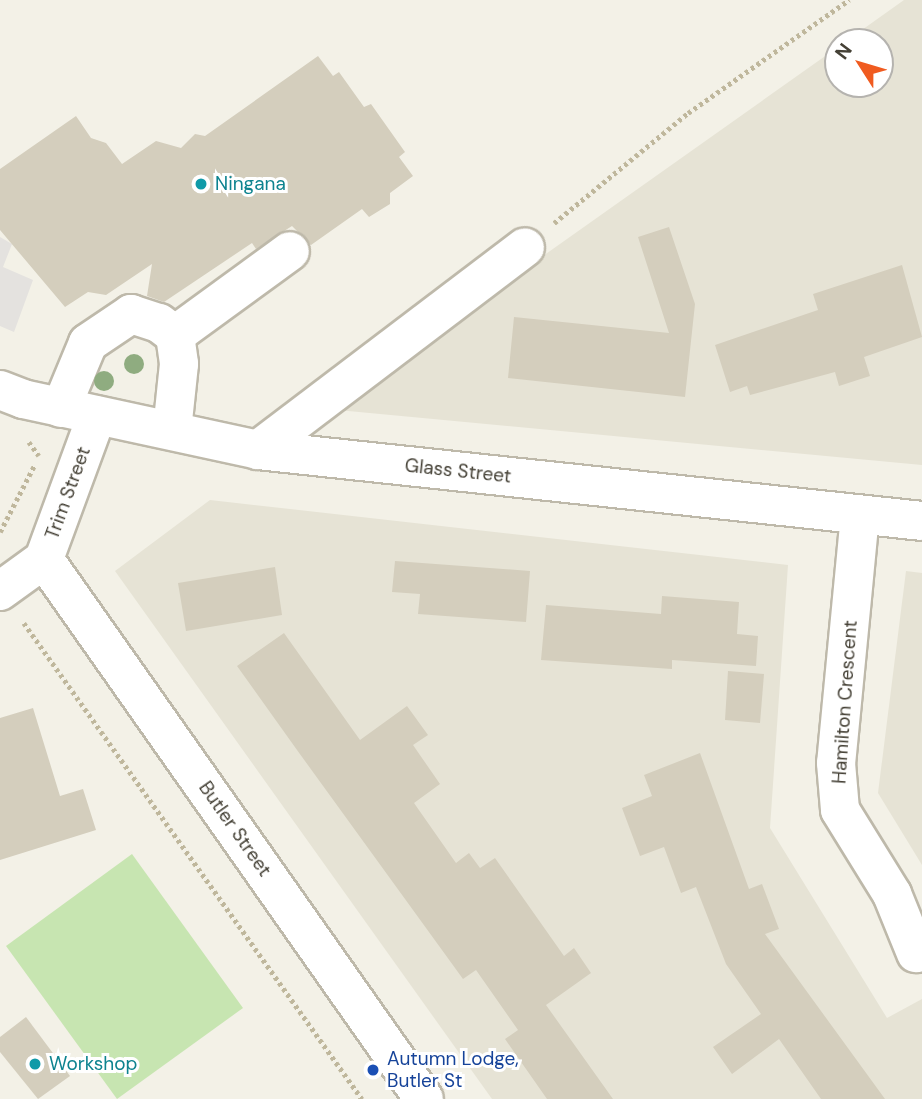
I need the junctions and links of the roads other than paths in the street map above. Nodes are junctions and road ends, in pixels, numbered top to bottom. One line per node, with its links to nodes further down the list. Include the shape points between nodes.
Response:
1 (525, 247): 7 (street)
2 (290, 251): 3 (street)
3 (175, 335): 5 (street, Trim Street, via 159,323 131,314 88,343); 6 (street, via 179,364)
4 (0, 390): 5 (street, Glass Street)
5 (79, 411): 6 (street, Glass Street); 10 (street, Trim Street)
6 (172, 431): 7 (street, Glass Street)
7 (258, 450): 8 (street, Glass Street)
8 (860, 515): 9 (street, Glass Street); 12 (street, Hamilton Crescent, via 836,763 840,810 892,894)
9 (922, 521)
10 (44, 559): 11 (street, Trim Street); 13 (street, Butler Street)
11 (0, 591)
12 (916, 953)
13 (424, 1099)

